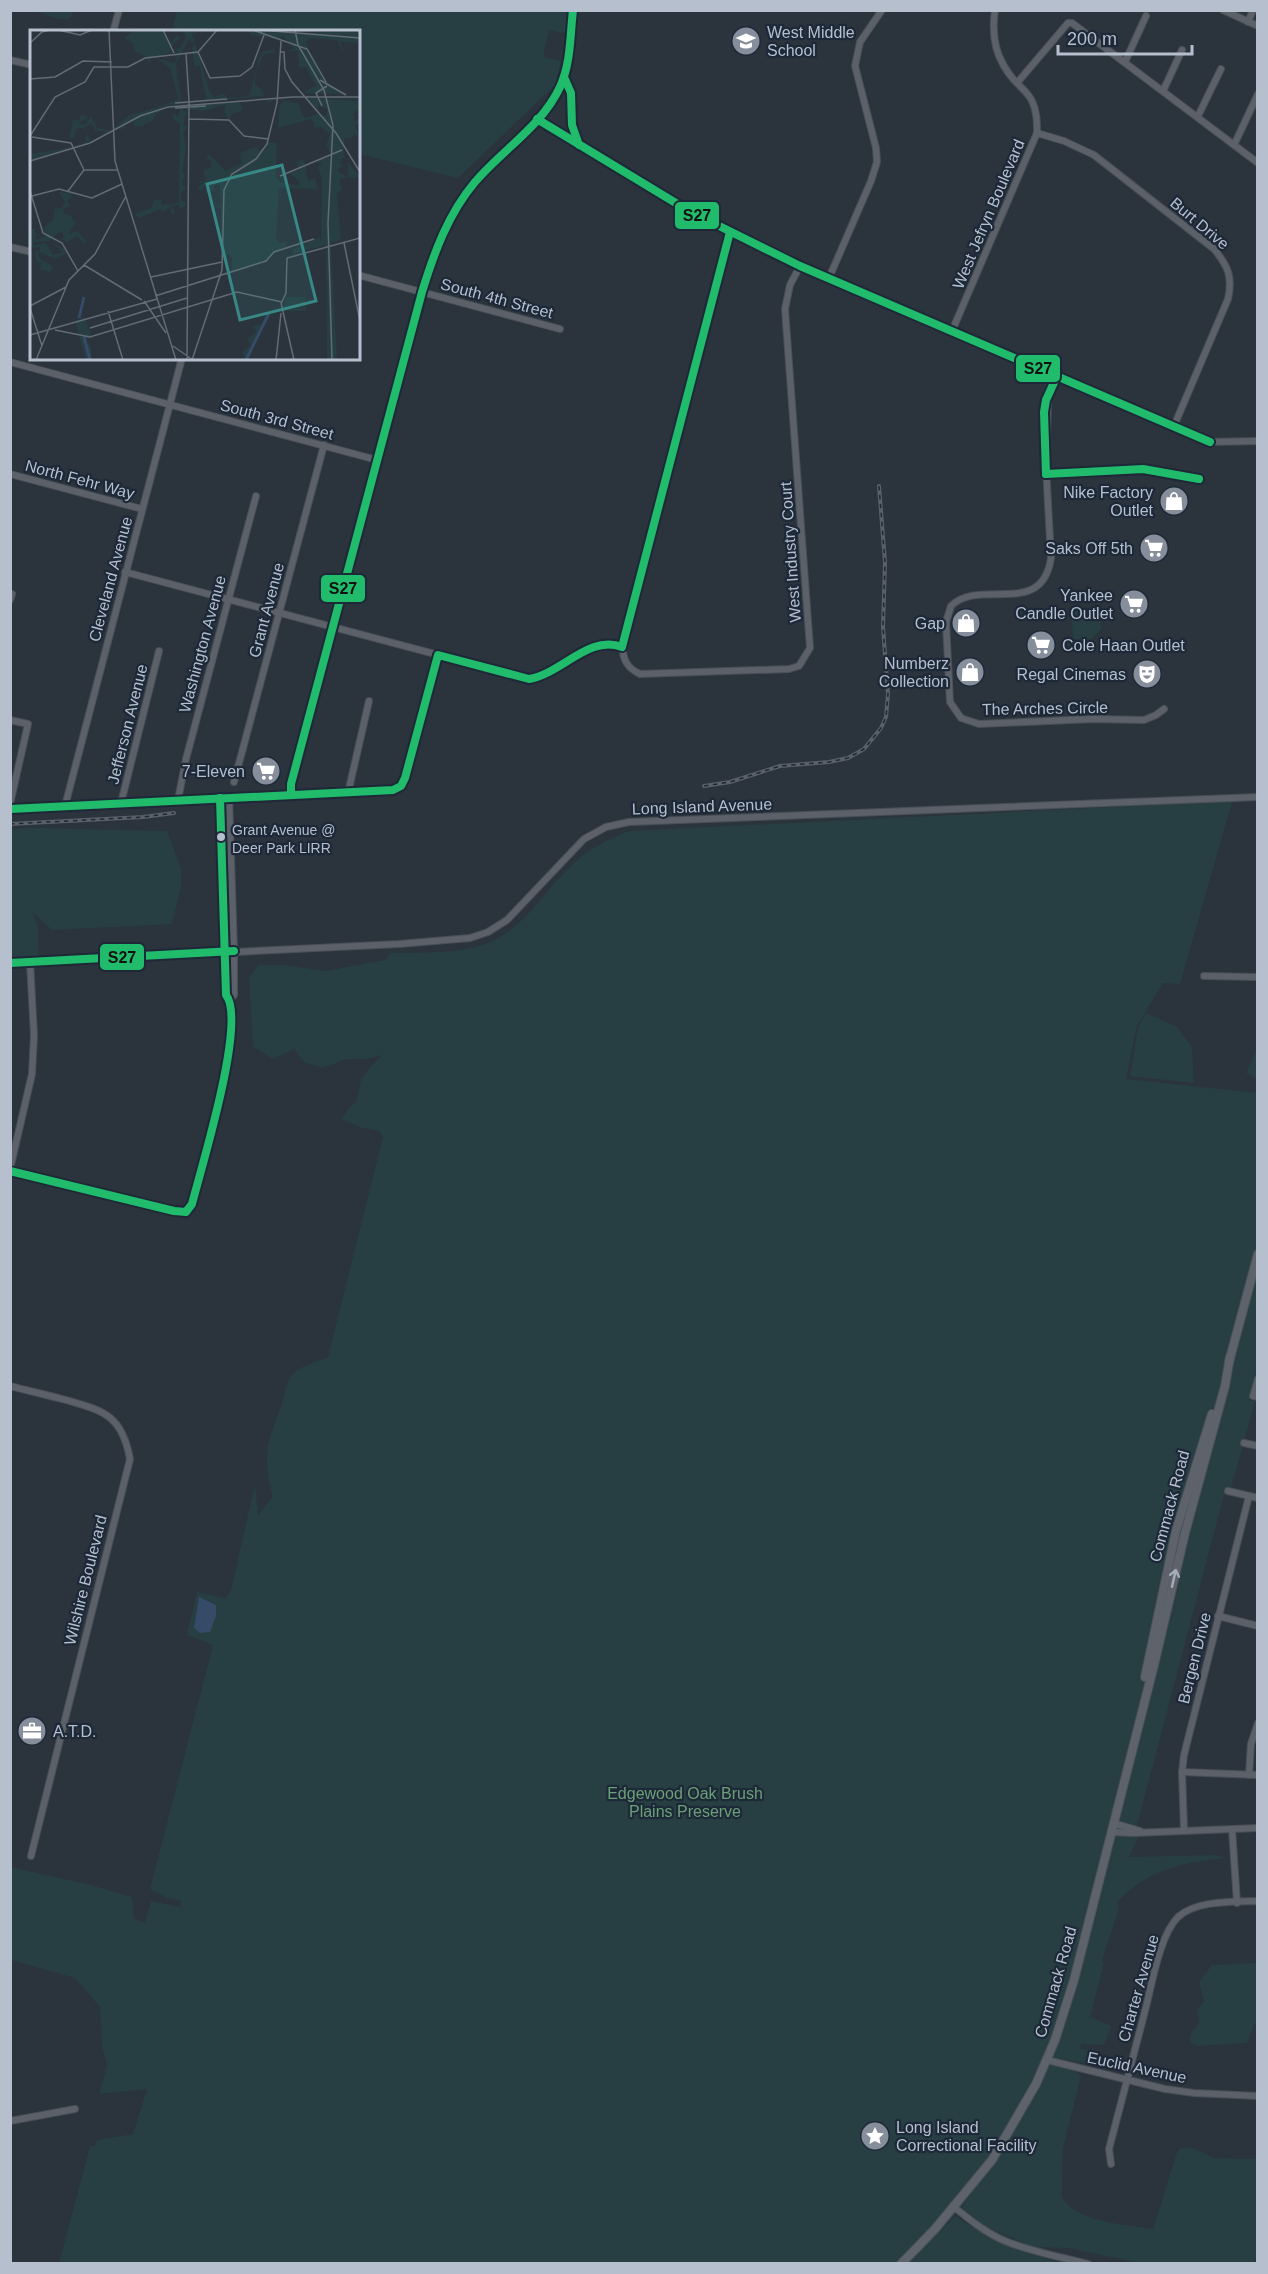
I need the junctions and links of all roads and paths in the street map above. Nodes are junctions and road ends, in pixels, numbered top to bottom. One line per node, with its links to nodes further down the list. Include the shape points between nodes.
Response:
1 (118, 10): 10 (street)
2 (573, 10): 16 (street)
3 (882, 10): 31 (street, via 860,42 855,66 877,162)
4 (995, 10): 17 (street, West Jefryn Boulevard, via 993,33 997,55)
5 (1223, 10): 8 (street)
6 (1253, 10): 8 (street)
7 (1146, 16): 13 (street)
8 (1248, 22): 9 (street)
9 (1257, 26)
10 (113, 30)
11 (1182, 50): 18 (street)
12 (10, 60): 14 (street)
13 (1125, 62): 17 (street, via 1068,23); 18 (street)
14 (30, 65)
15 (1221, 69): 20 (street)
16 (564, 77): 21 (street); 23 (street, via 571,93 572,125)
17 (1017, 83): 22 (street, West Jefryn Boulevard, via 1034,104)
18 (1163, 91): 20 (street)
19 (1257, 94): 24 (street)
20 (1198, 116): 24 (street)
21 (537, 119): 23 (street); 32 (street, via 474,183 437,245)
22 (1037, 133): 34 (street, West Jefryn Boulevard); 39 (street, Burt Drive, via 1094,155 1214,249 1230,273 1228,299)
23 (579, 145): 26 (street, via 689,212)
24 (1234, 146): 25 (street)
25 (1257, 163)
26 (730, 232): 29 (street); 52 (street)
27 (10, 247): 28 (street)
28 (30, 252)
29 (800, 266): 31 (street); 52 (street, West Industry Court, via 790,285 785,309 810,648 799,666 789,669 651,675 630,670)
30 (360, 276): 32 (street, South 4th Street)
31 (829, 278): 34 (street)
32 (422, 292): 33 (street, South 4th Street); 42 (street)
33 (560, 329)
34 (952, 331): 37 (street)
35 (181, 360): 38 (street, Cleveland Avenue)
36 (10, 362): 38 (street, South 3rd Street)
37 (1058, 376): 39 (street); 44 (street, via 1042,410)
38 (170, 404): 41 (street, South 3rd Street); 47 (street, Cleveland Avenue)
39 (1174, 426): 40 (street, via 1210,442)
40 (1257, 441)
41 (324, 445): 42 (street, South 3rd Street); 50 (street, Grant Avenue)
42 (377, 460): 51 (street)
43 (10, 474): 47 (street, North Fehr Way)
44 (1046, 474): 45 (street, via 1143,469); 56 (street, The Arches Circle, via 1052,558 1045,578 1022,593 963,598 951,606 947,615 950,702 954,711 978,724 1144,720)
45 (1199, 479)
46 (256, 496): 49 (street, Washington Avenue)
47 (142, 509): 48 (street, Cleveland Avenue)
48 (125, 572): 49 (street); 67 (street, Cleveland Avenue)
49 (228, 599): 50 (street); 64 (street, Washington Avenue)
50 (279, 613): 51 (street); 58 (street, Grant Avenue)
51 (332, 627): 54 (street); 60 (street)
52 (621, 647): 54 (street, via 599,644 541,677 530,679)
53 (159, 651): 65 (street, Jefferson Avenue)
54 (438, 655): 59 (street, via 402,784 391,791)
55 (369, 701): 59 (street)
56 (1164, 709)
57 (10, 720): 66 (street, via 28,724)
58 (234, 782)
59 (348, 793): 60 (street)
60 (291, 794): 61 (street)
61 (229, 797): 63 (street); 69 (street)
62 (1257, 797): 69 (street, Long Island Avenue, via 629,822 606,827 584,839 507,920 470,938)
63 (220, 798): 64 (street); 70 (street)
64 (178, 800): 65 (street)
65 (121, 803): 67 (street)
66 (10, 804)
67 (65, 806): 68 (street)
68 (10, 809)
69 (234, 951): 70 (street, Long Island Avenue); 75 (street, via 234,995)
70 (224, 952): 71 (street, Long Island Avenue); 75 (street, via 226,995)
71 (30, 962): 72 (street, Long Island Avenue); 76 (street, via 32,1074)
72 (10, 963)
73 (1204, 976): 74 (street)
74 (1257, 977)
75 (230, 1000): 76 (street, via 232,1031 228,1060 192,1204 186,1212)
76 (10, 1170)
77 (1257, 1254): 92 (main road, Commack Road)
78 (1257, 1379): 80 (street)
79 (10, 1386): 96 (street, Wilshire Boulevard, via 102,1411 123,1433 129,1459)
80 (1255, 1396)
81 (1244, 1443): 82 (street)
82 (1257, 1446)
83 (1228, 1491): 84 (street)
84 (1249, 1496): 85 (street); 86 (street, Bergen Drive)
85 (1257, 1498)
86 (1218, 1616): 87 (street); 89 (street, Bergen Drive)
87 (1257, 1626)
88 (1257, 1723): 90 (street)
89 (1182, 1772): 90 (street); 95 (street, Bergen Drive)
90 (1249, 1775): 91 (street)
91 (1257, 1775)
92 (1112, 1827): 95 (street, via 1133,1833); 99 (main road, Commack Road, via 1068,2004)
93 (1257, 1828): 94 (street)
94 (1232, 1829): 95 (street); 98 (street)
95 (1184, 1830)
96 (31, 1856)
97 (1257, 1901): 98 (street, Charter Avenue)
98 (1237, 1903): 100 (street, Charter Avenue, via 1202,1905 1189,1910 1170,1928)
99 (1047, 2060): 100 (street, Euclid Avenue); 105 (main road, Commack Road, via 992,2160)
100 (1127, 2080): 101 (street, Euclid Avenue, via 1178,2091); 104 (street, Charter Avenue, via 1109,2149)
101 (1257, 2096)
102 (75, 2109): 103 (street)
103 (10, 2121)
104 (1111, 2164)
105 (954, 2207): 106 (main road, Commack Road); 107 (street, via 1005,2241)
106 (901, 2264)
107 (1088, 2264)

